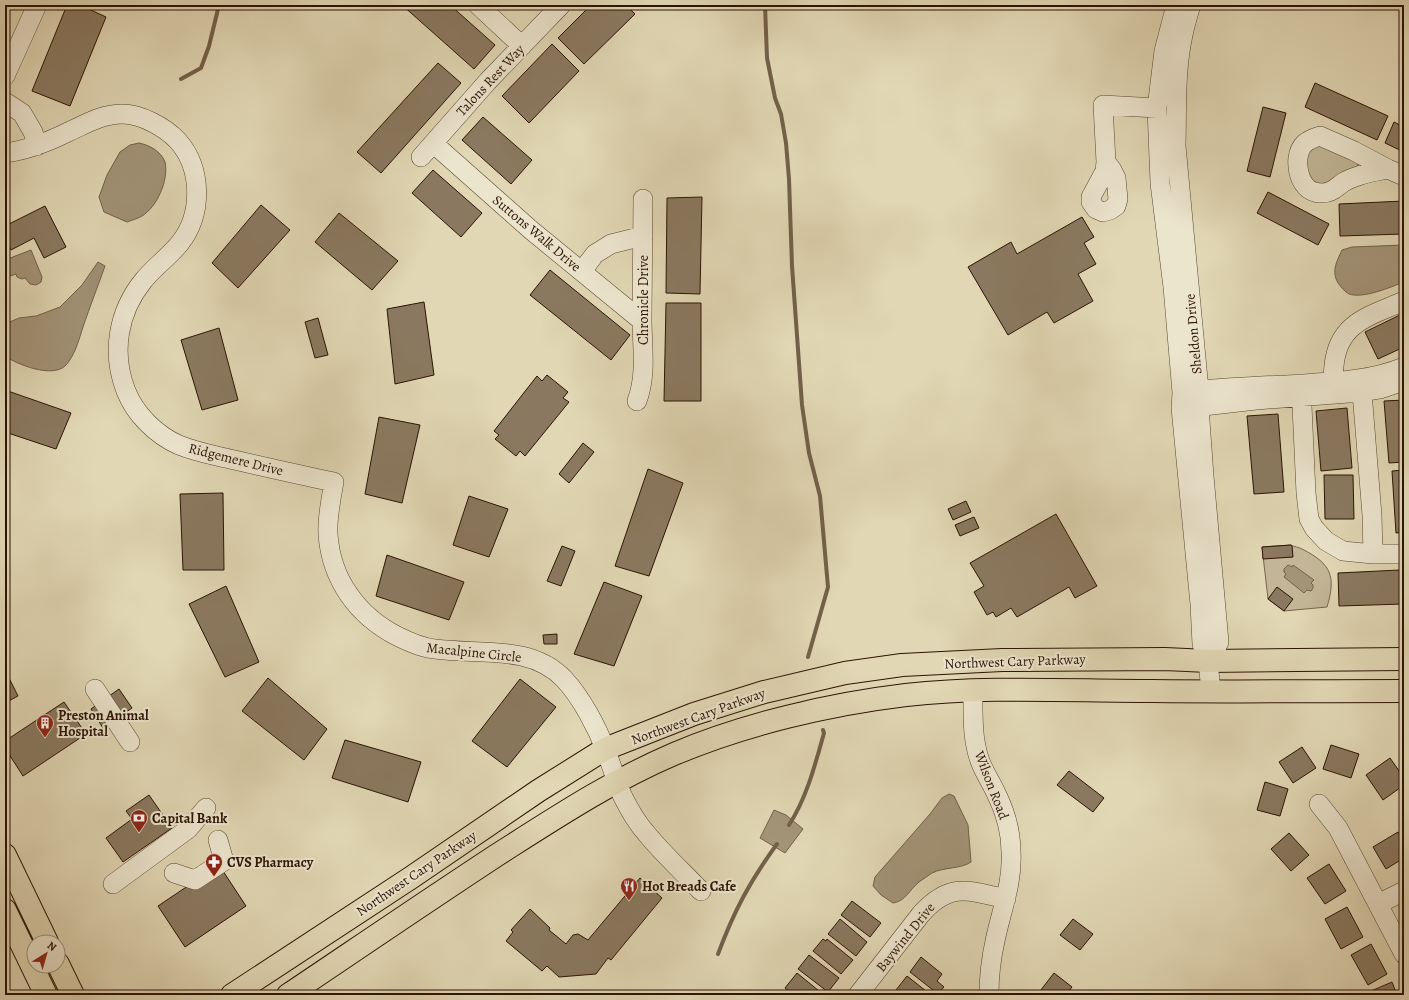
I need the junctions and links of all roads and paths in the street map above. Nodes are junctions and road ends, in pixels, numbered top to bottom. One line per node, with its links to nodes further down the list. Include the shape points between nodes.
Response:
1 (37, 5): 7 (street)
2 (478, 5): 6 (street)
3 (562, 5): 6 (street, Talons Rest Way)
4 (1176, 5): 9 (street, Sheldon Drive, via 1164,51)
5 (1191, 5): 24 (street, Sheldon Drive, via 1179,67 1176,146)
6 (522, 46): 11 (street, Talons Rest Way)
7 (5, 76)
8 (5, 102): 10 (street, via 22,113 33,132)
9 (1157, 108): 13 (street, via 1103,105); 24 (street, Sheldon Drive, via 1160,183)
10 (37, 146): 12 (street, Ridgemere Drive); 26 (street, Ridgemere Drive, via 93,120 122,114 160,126 181,145 196,180 195,210 192,224 180,243 144,280 131,298 122,319 117,350 121,377 132,404 152,428 178,445)
11 (428, 150): 16 (street, Suttons Walk Drive)
12 (5, 154)
13 (1106, 162)
14 (643, 199): 15 (street, Chronicle Drive)
15 (643, 236): 16 (street, via 611,244 595,254); 18 (street, Chronicle Drive)
16 (582, 271): 18 (street, Suttons Walk Drive)
17 (1404, 301): 21 (street, via 1354,325 1342,337 1335,354)
18 (642, 320): 25 (street, Chronicle Drive, via 643,369)
19 (1404, 367): 21 (street)
20 (1404, 381): 23 (street, via 1380,390)
21 (1333, 388): 22 (street); 23 (street)
22 (1301, 390): 24 (street, via 1256,400); 27 (street, via 1309,519 1320,535 1333,546 1347,552)
23 (1362, 392): 27 (street)
24 (1190, 400): 30 (street, Sheldon Drive, via 1202,644)
25 (637, 401)
26 (334, 482): 36 (street, Macalpine Circle, via 328,534 331,551 349,595 369,618 385,630 420,646 519,655 549,667 573,689)
27 (1373, 554): 28 (street)
28 (1404, 554)
29 (1404, 659): 30 (main road, Northwest Cary Parkway)
30 (1208, 661): 32 (street, Sheldon Drive); 36 (main road, Northwest Cary Parkway, via 1002,660 902,665 845,672 764,692 694,714)
31 (95, 689): 35 (street)
32 (1211, 691): 33 (main road, Northwest Cary Parkway); 34 (main road, Northwest Cary Parkway)
33 (1404, 691)
34 (974, 692): 37 (main road, Northwest Cary Parkway, via 907,695 795,716 675,754); 46 (street, Wilson Road, via 976,747 1009,830 1012,851 1011,874)
35 (130, 742)
36 (605, 749): 37 (street, Macalpine Circle); 54 (main road, Northwest Cary Parkway)
37 (617, 782): 45 (street, Macalpine Circle, via 646,833); 55 (main road, Northwest Cary Parkway, via 553,819)
38 (1319, 804): 47 (street, via 1338,828)
39 (206, 808): 43 (street, via 188,829)
40 (218, 840): 42 (street, via 224,861 196,880)
41 (5, 855): 49 (main road)
42 (174, 873)
43 (113, 884)
44 (1404, 891): 47 (street)
45 (701, 892)
46 (1006, 898): 56 (street, Baywind Drive, via 970,891 939,897 921,914); 57 (street, Wilson Road, via 991,960)
47 (1378, 904): 50 (street)
48 (5, 910): 52 (main road)
49 (43, 934)
50 (1404, 954)
51 (63, 974): 53 (main road)
52 (46, 995)
53 (73, 995)
54 (232, 995)
55 (288, 995)
56 (858, 995)
57 (989, 995)

